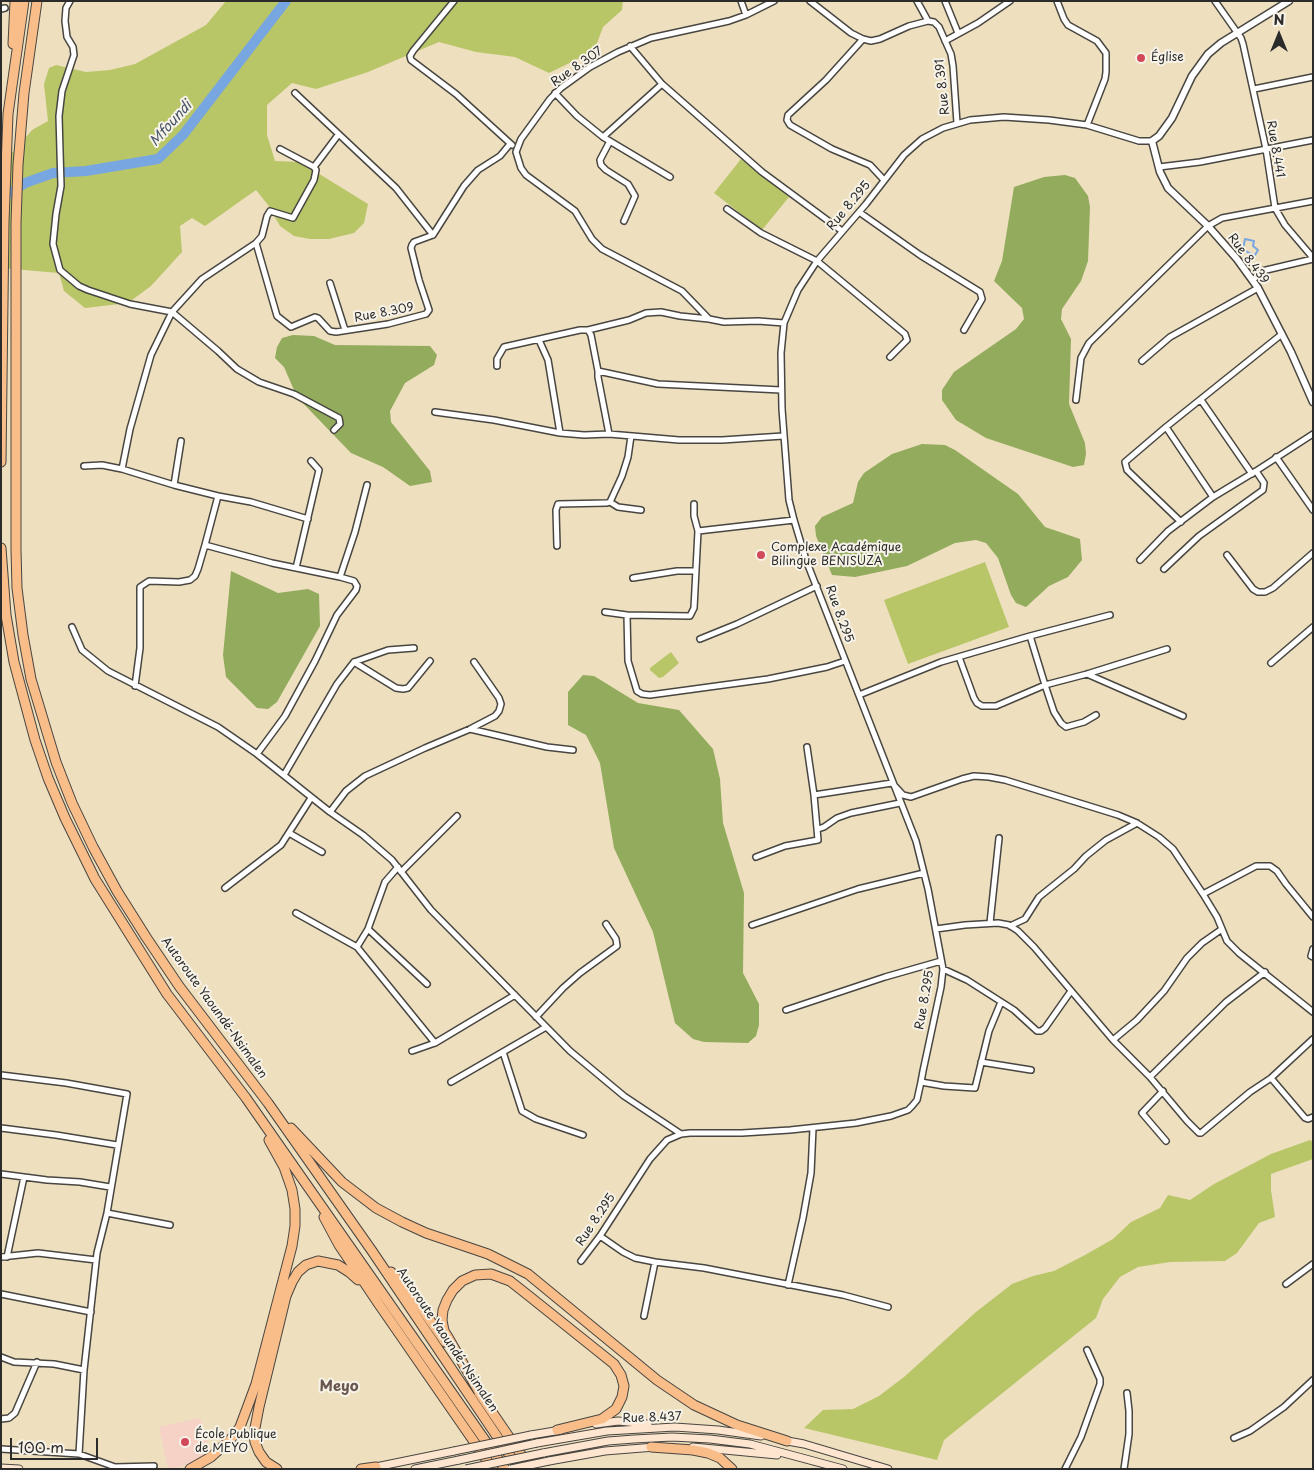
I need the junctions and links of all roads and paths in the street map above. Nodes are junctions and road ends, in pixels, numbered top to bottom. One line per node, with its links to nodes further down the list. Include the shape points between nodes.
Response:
1 (15, 1): 29 (highway)
2 (24, 1): 29 (highway)
3 (37, 1): 23 (highway, Autoroute Yaoundé-Nsimalen)
4 (41, 1): 23 (highway)
5 (454, 1): 37 (street, via 413,51 411,60 456,94)
6 (741, 1): 16 (street)
7 (774, 1): 16 (street, Rue 8.307)
8 (810, 1): 20 (street)
9 (918, 1): 17 (street, Rue 8.391)
10 (945, 1): 18 (street)
11 (1010, 1): 18 (street)
12 (1057, 1): 31 (street, via 1068,25 1098,41 1106,53 1105,79)
13 (1215, 1): 19 (street, Rue 8.441)
14 (1289, 1): 19 (street)
15 (69, 2): 59 (street, via 65,21 74,55 62,91 59,116 61,186 53,244 60,270 88,290 130,304)
16 (746, 15): 22 (street, Rue 8.307)
17 (928, 21): 20 (street, via 880,40); 21 (street, Rue 8.391, via 939,27)
18 (958, 33): 21 (street)
19 (1237, 34): 26 (street, Rue 8.441, via 1243,44); 36 (street, via 1213,49 1202,61 1172,118)
20 (862, 40): 44 (street, via 788,116 788,120 832,149 870,164)
21 (945, 41): 30 (street, Rue 8.391, via 953,66)
22 (630, 46): 25 (street); 28 (street, Rue 8.307, via 590,67)
23 (31, 47): 194 (highway, Autoroute Yaoundé-Nsimalen, via 18,165 15,504 17,588 31,679 72,803 117,890 179,986)
24 (1313, 77): 26 (street)
25 (662, 84): 33 (street); 51 (street, via 762,172)
26 (1254, 89): 40 (street, Rue 8.441)
27 (294, 93): 32 (street)
28 (556, 93): 33 (street, via 577,116); 38 (street, Rue 8.307)
29 (8, 114): 87 (highway)
30 (957, 123): 31 (street, Rue 8.295, via 1004,116); 44 (street, Rue 8.295, via 922,138)
31 (1087, 125): 36 (street, Rue 8.295, via 1139,141)
32 (338, 135): 41 (street); 52 (street, via 396,188)
33 (604, 137): 35 (street)
34 (1313, 140): 40 (street)
35 (610, 141): 43 (street); 49 (street, via 600,160 601,165 628,184 635,196)
36 (1152, 141): 42 (street, Rue 8.439)
37 (510, 144): 38 (street); 52 (street, Rue 8.309, via 464,186)
38 (516, 148): 60 (street, via 516,156 526,175 575,211 592,240 602,249 682,291)
39 (280, 149): 41 (street)
40 (1266, 149): 42 (street); 46 (street, Rue 8.441)
41 (314, 167): 53 (street, via 314,180 293,218 270,211 262,236)
42 (1159, 167): 50 (street, Rue 8.439, via 1168,188)
43 (670, 176)
44 (884, 180): 48 (street, Rue 8.295)
45 (1313, 201): 46 (street)
46 (1275, 208): 50 (street, via 1222,218); 54 (street, Rue 8.441)
47 (727, 209): 55 (street, via 761,233)
48 (859, 212): 51 (street, Rue 8.295); 64 (street, via 980,292 982,299)
49 (624, 221)
50 (1208, 226): 56 (street, Rue 8.439); 73 (street, via 1089,343 1081,358)
51 (842, 231): 55 (street, Rue 8.295)
52 (433, 235): 62 (street, Rue 8.309, via 414,242 411,248 429,310 426,314)
53 (256, 243): 59 (street, via 202,279); 62 (street, Rue 8.309, via 277,316 282,321 294,327 314,317 330,331)
54 (1313, 258): 56 (street, via 1262,271)
55 (817, 261): 61 (street, Rue 8.295, via 798,290); 67 (street, via 905,334 907,340)
56 (1253, 280): 58 (street, Rue 8.439)
57 (330, 283): 62 (street)
58 (1258, 288): 65 (street, Rue 8.439); 68 (street, via 1170,337)
59 (172, 312): 78 (street, via 236,369 339,418 340,424); 89 (street, via 151,355)
60 (709, 319): 61 (street); 63 (street, via 646,313)
61 (784, 323): 71 (street, Rue 8.295)
62 (345, 330)
63 (588, 330): 66 (street); 70 (street)
64 (964, 330)
65 (1282, 334): 72 (street, Rue 8.439); 74 (street)
66 (539, 340): 69 (street, via 504,347); 79 (street, via 548,360)
67 (890, 357)
68 (1142, 361)
69 (497, 366)
70 (598, 371): 71 (street, via 658,384); 80 (street)
71 (781, 390): 83 (street, Rue 8.295)
72 (1311, 393): 75 (street, Rue 8.439)
73 (1076, 400)
74 (1201, 400): 77 (street); 90 (street)
75 (1313, 402)
76 (435, 412): 79 (street)
77 (1166, 427): 94 (street); 101 (street, via 1128,458 1125,466)
78 (334, 430)
79 (560, 433): 80 (street)
80 (610, 434): 82 (street)
81 (1313, 434): 85 (street)
82 (631, 436): 83 (street, via 722,440); 95 (street, via 622,476)
83 (784, 436): 100 (street, Rue 8.295, via 787,484)
84 (180, 441): 91 (street)
85 (1276, 458): 90 (street); 98 (street)
86 (311, 461): 99 (street, via 318,470)
87 (1, 462)
88 (84, 466): 89 (street)
89 (122, 469): 91 (street)
90 (1254, 472): 94 (street); 110 (street, via 1264,483 1263,490 1200,536)
91 (174, 485): 93 (street)
92 (367, 486): 112 (street)
93 (218, 496): 99 (street); 103 (street)
94 (1213, 497): 101 (street)
95 (610, 502): 97 (street, via 618,507); 104 (street, via 558,504)
96 (694, 504): 102 (street)
97 (641, 510)
98 (1313, 510)
99 (308, 519): 109 (street)
100 (794, 520): 102 (street); 114 (street, Rue 8.295)
101 (1181, 522): 108 (street, via 1162,536)
102 (698, 531): 111 (street)
103 (205, 545): 109 (street); 132 (street, via 198,569 190,580 149,581 140,587 140,648)
104 (557, 546)
105 (1, 548): 193 (highway, Autoroute Yaoundé-Nsimalen, via 6,615 16,672 35,740 65,818 105,896 168,994)
106 (1313, 553): 107 (street, via 1265,592 1253,589)
107 (1227, 555)
108 (1140, 560)
109 (296, 568): 112 (street)
110 (1164, 569)
111 (696, 571): 113 (street); 116 (street, via 694,608 690,616)
112 (340, 577): 139 (street, via 354,581 356,590 337,615 284,716)
113 (633, 578)
114 (817, 586): 121 (street); 126 (street, Rue 8.295)
115 (605, 612): 116 (street)
116 (627, 615): 126 (street, via 628,661 637,691 642,694 768,679)
117 (1110, 615): 120 (street)
118 (72, 627): 132 (street, via 88,656)
119 (1313, 627): 129 (street)
120 (1030, 636): 124 (street); 131 (street)
121 (700, 639)
122 (414, 648): 127 (street, via 388,650)
123 (1167, 649): 130 (street)
124 (959, 657): 131 (street, via 974,698 982,706 996,706); 133 (street)
125 (430, 661): 127 (street, via 408,688 403,689 396,688)
126 (845, 661): 133 (street, Rue 8.295)
127 (354, 662): 140 (street, via 337,684)
128 (474, 662): 136 (street, via 501,704 495,716)
129 (1271, 662)
130 (1087, 674): 131 (street); 135 (street)
131 (1045, 685): 134 (street, via 1054,712 1066,727)
132 (135, 686): 139 (street, via 218,726)
133 (859, 695): 141 (street, Rue 8.295)
134 (1096, 715)
135 (1183, 716)
136 (470, 729): 138 (street); 145 (street, via 366,776 346,791)
137 (807, 747): 142 (street)
138 (573, 750)
139 (257, 754): 140 (street)
140 (284, 775): 143 (street)
141 (892, 783): 142 (street); 144 (street, Rue 8.295); 147 (street, via 903,795 911,797 962,778 989,777)
142 (814, 795): 148 (street)
143 (311, 798): 145 (street); 149 (street)
144 (900, 803): 148 (street, via 851,813); 154 (street, Rue 8.295, via 916,841)
145 (330, 812): 153 (street, via 363,835)
146 (457, 816): 153 (street)
147 (1137, 823): 156 (street, via 1173,849); 162 (street, via 1106,840 1086,856 1039,897 1026,919)
148 (818, 829): 152 (street, via 818,840)
149 (289, 833): 151 (street); 155 (street, via 281,845)
150 (999, 838): 159 (street)
151 (322, 852)
152 (756, 856)
153 (400, 869): 164 (street, via 392,872 386,882); 174 (street, via 431,910)
154 (924, 873): 161 (street, via 858,889); 163 (street, Rue 8.295)
155 (224, 888)
156 (1203, 894): 158 (street, via 1256,866 1270,866); 165 (street)
157 (296, 913): 166 (street)
158 (1313, 917)
159 (990, 923): 162 (street); 163 (street)
160 (606, 924): 178 (street, via 617,946 580,973)
161 (752, 925)
162 (1010, 926): 173 (street, via 1034,947)
163 (936, 928): 169 (street, Rue 8.295)
164 (368, 929): 166 (street); 172 (street)
165 (1222, 929): 171 (street, via 1227,941 1239,954); 181 (street, via 1187,958 1164,991)
166 (357, 948): 182 (street)
167 (1313, 949): 168 (street, via 1310,956)
168 (1313, 957)
169 (941, 961): 170 (street, Rue 8.295); 176 (street)
170 (943, 969): 175 (street); 191 (street, Rue 8.295)
171 (1265, 972): 177 (street); 188 (street, via 1226,1002)
172 (427, 984)
173 (1071, 991): 175 (street, via 1041,1031 1036,1031); 181 (street)
174 (515, 995): 178 (street); 182 (street)
175 (1001, 1002): 185 (street)
176 (786, 1010)
177 (1313, 1012)
178 (536, 1017): 179 (street)
179 (546, 1027): 184 (street); 198 (street, via 624,1096)
180 (1313, 1039): 189 (street)
181 (1113, 1040): 188 (street)
182 (434, 1043): 183 (street)
183 (412, 1051)
184 (503, 1052): 190 (street); 199 (street, via 522,1111)
185 (981, 1062): 186 (street); 191 (street, via 975,1088)
186 (1031, 1070)
187 (1, 1075): 201 (street, via 66,1082 127,1094)
188 (1150, 1077): 192 (street)
189 (1271, 1078): 192 (street, via 1200,1133); 195 (street, via 1305,1118)
190 (452, 1082)
191 (922, 1082): 197 (street, Rue 8.295, via 917,1100 908,1110 881,1118)
192 (1163, 1091): 200 (street, via 1142,1113)
193 (246, 1098): 204 (highway, Autoroute Yaoundé-Nsimalen); 242 (highway, via 284,1167 292,1190 295,1209 292,1246 256,1384 240,1427 211,1457)
194 (268, 1103): 209 (highway, Autoroute Yaoundé-Nsimalen); 233 (highway, via 342,1182 376,1208 410,1226 488,1254 521,1270 694,1405 737,1426)
195 (1313, 1117)
196 (1, 1128): 201 (street)
197 (813, 1128): 198 (street, Rue 8.295); 216 (street, via 811,1173)
198 (680, 1134): 208 (street, Rue 8.295, via 661,1144)
199 (583, 1135)
200 (1166, 1141)
201 (117, 1145): 205 (street)
202 (1, 1174): 203 (street)
203 (24, 1177): 205 (street); 210 (street)
204 (307, 1186): 218 (highway, via 339,1245); 248 (highway, Autoroute Yaoundé-Nsimalen)
205 (110, 1187): 206 (street)
206 (106, 1213): 207 (street); 211 (street)
207 (170, 1225)
208 (600, 1236): 212 (street, Rue 8.295); 213 (street, via 635,1258)
209 (372, 1251): 228 (highway, via 416,1299); 250 (highway, Autoroute Yaoundé-Nsimalen)
210 (4, 1257): 211 (street, via 38,1253)
211 (96, 1260): 220 (street)
212 (581, 1261)
213 (655, 1262): 216 (street); 221 (street)
214 (1313, 1264): 215 (street)
215 (1286, 1284)
216 (788, 1285): 219 (street, via 868,1300)
217 (1, 1294): 220 (street)
218 (378, 1303): 243 (highway, via 353,1275 338,1265 318,1261 298,1272 286,1296 256,1419 255,1442 259,1452); 247 (highway)
219 (888, 1307)
220 (91, 1312): 225 (street)
221 (644, 1316)
222 (1086, 1350): 255 (street, via 1100,1384 1081,1437)
223 (1, 1357): 224 (street, via 14,1362)
224 (36, 1362): 225 (street); 229 (street, via 15,1413)
225 (84, 1370): 236 (street)
226 (1313, 1380): 232 (street, via 1284,1407)
227 (1127, 1393): 256 (street, via 1129,1434)
228 (482, 1397): 231 (highway, via 444,1331 442,1320 446,1300 462,1281 475,1275 491,1274 510,1281 614,1364 621,1375 624,1386 616,1409 602,1419); 251 (highway)
229 (1, 1419)
230 (675, 1427): 231 (main road, via 618,1421); 233 (main road, Rue 8.437); 245 (main road, Rue 8.437, bridge, via 607,1431)
231 (557, 1430): 240 (main road, bridge)
232 (1234, 1438)
233 (787, 1441): 254 (main road, Rue 8.437)
234 (651, 1447): 237 (main road, via 700,1447); 249 (main road, bridge, via 605,1450); 252 (highway, via 708,1453)
235 (1, 1450): 236 (street)
236 (79, 1454): 238 (street, via 115,1468)
237 (801, 1457): 246 (main road, Rue 8.437, bridge, via 750,1444 672,1437 608,1441); 253 (main road, Rue 8.437)
238 (154, 1466)
239 (1, 1468): 241 (main road)
240 (372, 1468): 244 (highway)
241 (19, 1469)
242 (190, 1469)
243 (277, 1469)
244 (362, 1469)
245 (415, 1469)
246 (466, 1469)
247 (493, 1469)
248 (505, 1469)
249 (511, 1469)
250 (519, 1469)
251 (531, 1469)
252 (732, 1469)
253 (842, 1469)
254 (888, 1469)
255 (1065, 1469)
256 (1124, 1469)

